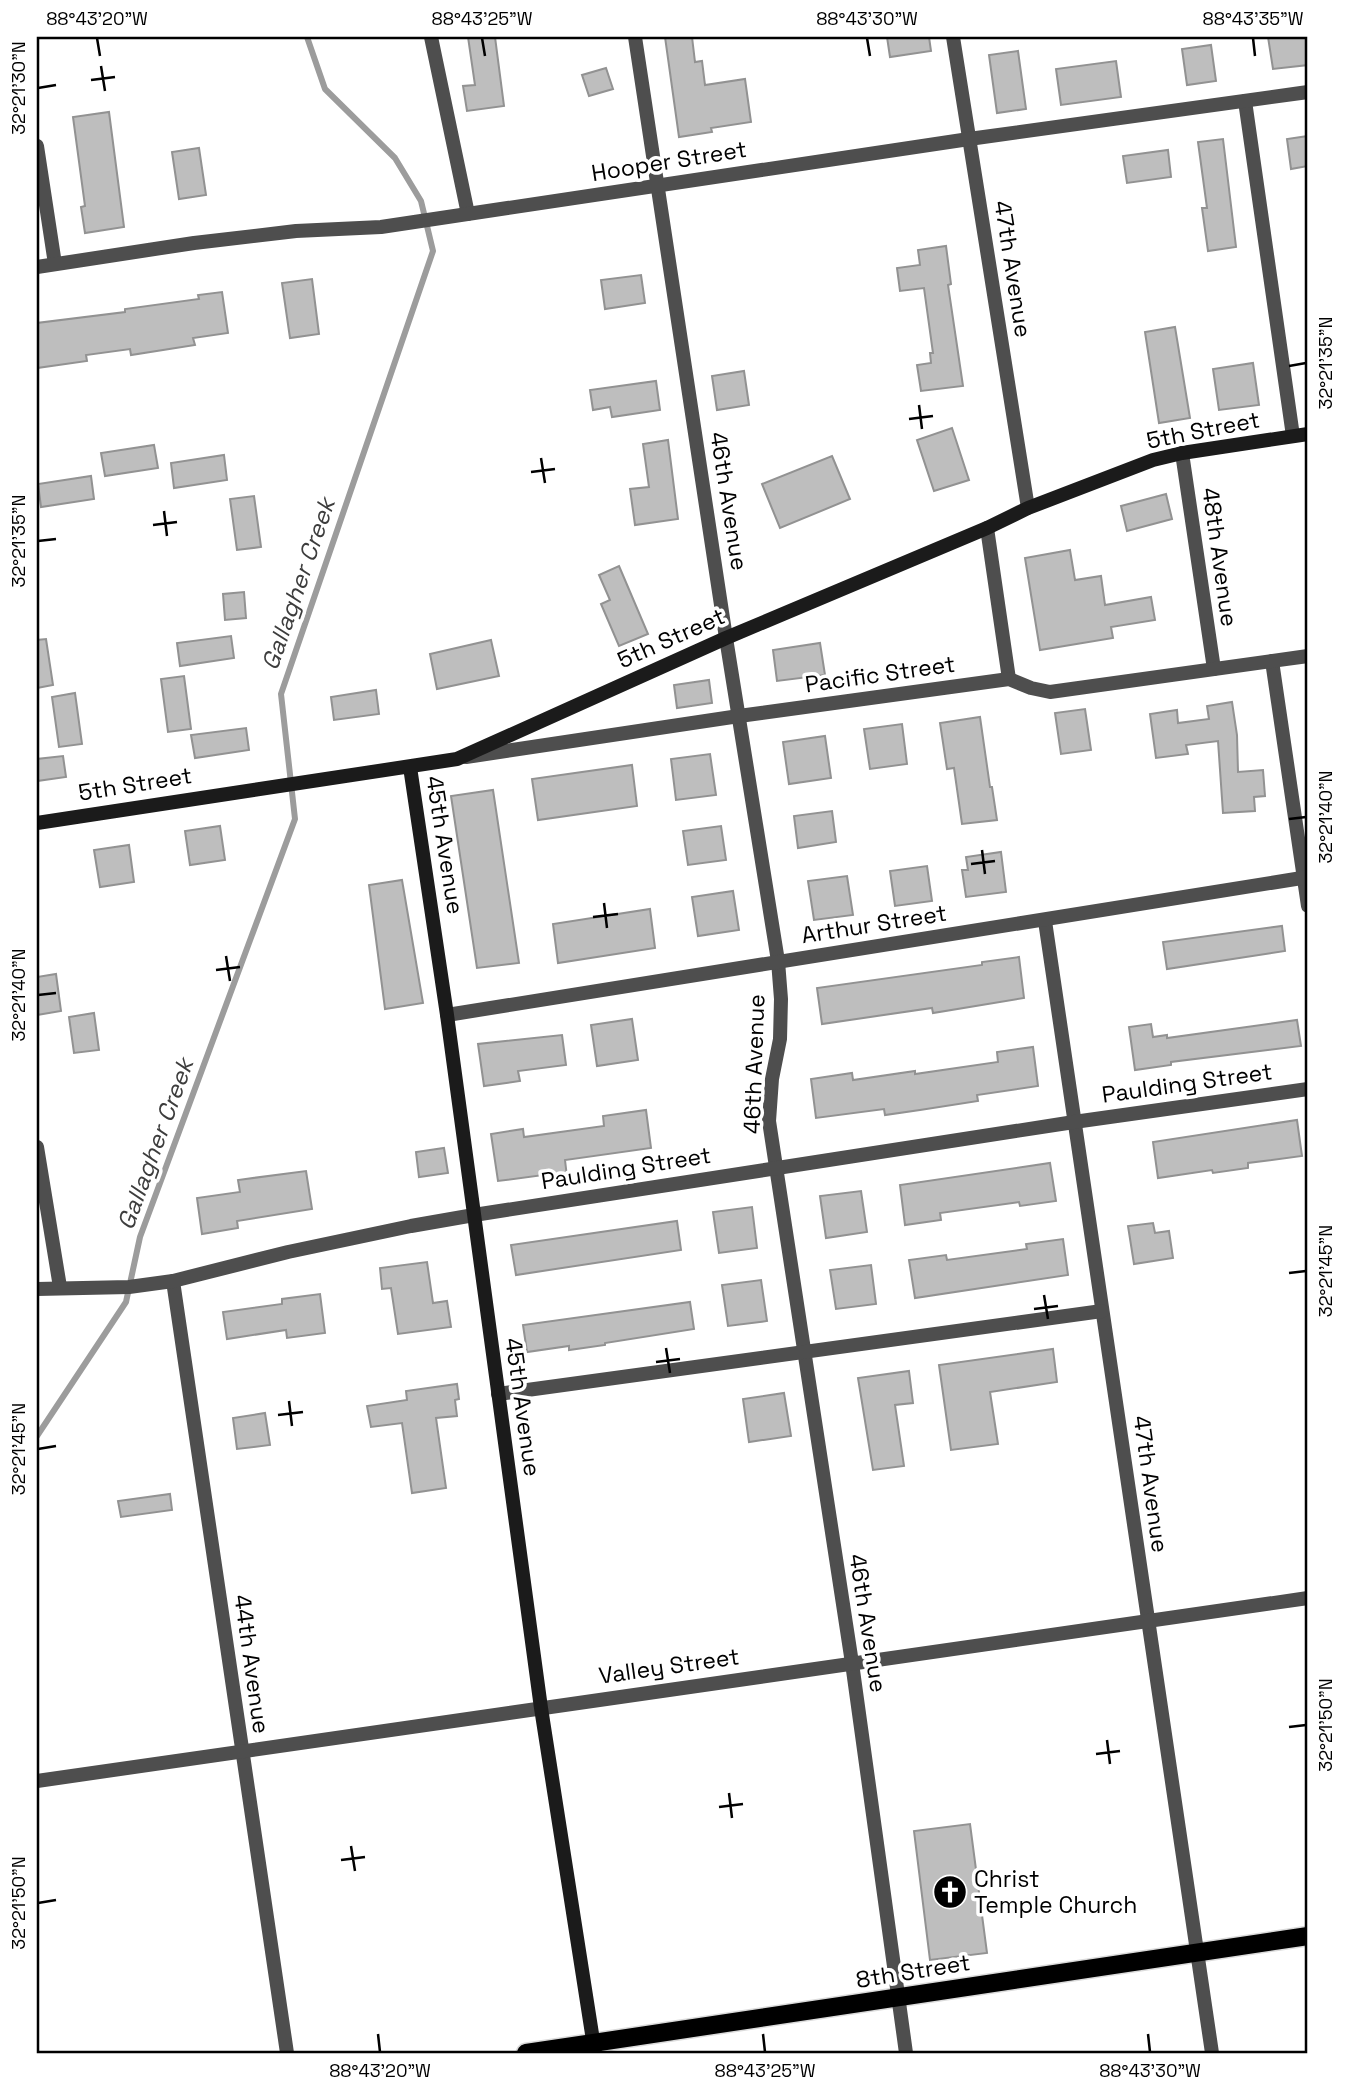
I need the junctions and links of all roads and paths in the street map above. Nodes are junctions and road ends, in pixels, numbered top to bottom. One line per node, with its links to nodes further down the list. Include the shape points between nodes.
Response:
1 (431, 37): 9 (street)
2 (635, 37): 8 (street, 46th Avenue)
3 (953, 37): 6 (street, 47th Avenue)
4 (1308, 92): 5 (street, Hooper Street)
5 (1245, 101): 6 (street, Hooper Street); 12 (street)
6 (969, 139): 8 (street, Hooper Street); 14 (street, 47th Avenue)
7 (37, 146): 10 (street)
8 (659, 186): 9 (street, Hooper Street); 16 (street, 46th Avenue)
9 (468, 214): 10 (street, Hooper Street, via 398,225 284,232)
10 (55, 264): 11 (street, Hooper Street)
11 (37, 267)
12 (1301, 435): 13 (street, 5th Street)
13 (1182, 453): 14 (street, 5th Street); 19 (street, 48th Avenue)
14 (1028, 508): 15 (street, 5th Street)
15 (987, 528): 16 (street, 5th Street); 20 (street)
16 (726, 638): 21 (street, 46th Avenue); 22 (street, 5th Street)
17 (1308, 656): 18 (street, Pacific Street)
18 (1272, 661): 19 (street, Pacific Street); 25 (street)
19 (1214, 668): 20 (street, Pacific Street, via 1050,692)
20 (1009, 679): 21 (street, Pacific Street)
21 (739, 716): 22 (street, Pacific Street); 28 (street, 46th Avenue)
22 (457, 758): 23 (street, 5th Street)
23 (410, 767): 24 (street, 5th Street); 29 (street, 45th Avenue)
24 (37, 823)
25 (1306, 878): 26 (street); 27 (street, Arthur Street)
26 (1308, 906)
27 (1045, 921): 28 (street, Arthur Street); 31 (street, 47th Avenue)
28 (778, 961): 29 (street, Arthur Street); 33 (street, 46th Avenue, via 779,1039 769,1121)
29 (447, 1016): 34 (street, 45th Avenue)
30 (1308, 1089): 31 (street, Paulding Street)
31 (1074, 1122): 33 (street, Paulding Street); 38 (street, 47th Avenue)
32 (37, 1146): 36 (street)
33 (776, 1168): 34 (street, Paulding Street); 39 (street, 46th Avenue)
34 (474, 1215): 35 (street, Paulding Street, via 288,1252); 40 (street, 45th Avenue)
35 (173, 1281): 36 (street, Paulding Street); 45 (street, 44th Avenue)
36 (60, 1287): 37 (street, Paulding Street)
37 (37, 1289)
38 (1102, 1311): 39 (street); 42 (street, 47th Avenue)
39 (804, 1352): 40 (street); 43 (street, 46th Avenue)
40 (498, 1394): 44 (street, 45th Avenue)
41 (1308, 1598): 42 (street, Valley Street)
42 (1149, 1622): 43 (street, Valley Street); 48 (street, 47th Avenue)
43 (852, 1663): 44 (street, Valley Street); 49 (street, 46th Avenue)
44 (541, 1708): 45 (street, Valley Street); 50 (street, 45th Avenue)
45 (242, 1751): 46 (street, Valley Street); 51 (street, 44th Avenue)
46 (37, 1781)
47 (1308, 1936): 48 (main road, 8th Street)
48 (1198, 1953): 49 (main road, 8th Street); 54 (street, 47th Avenue)
49 (898, 1999): 50 (main road, 8th Street); 53 (street, 46th Avenue)
50 (594, 2048): 52 (main road, 8th Street)
51 (287, 2053)
52 (526, 2053)
53 (905, 2053)
54 (1212, 2053)

